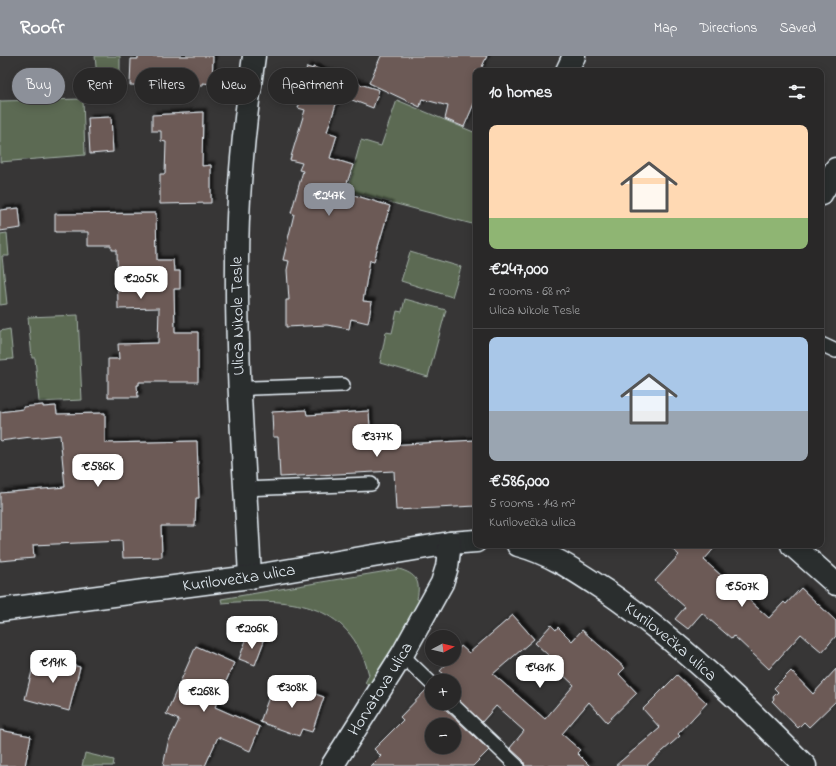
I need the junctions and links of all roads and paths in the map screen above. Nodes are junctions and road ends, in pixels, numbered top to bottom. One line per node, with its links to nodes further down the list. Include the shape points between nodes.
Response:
1 (254, 56): 9 (street, Ulica Nikole Tesle, via 241,167 237,254)
2 (574, 56): 3 (street)
3 (569, 68)
4 (836, 169): 5 (street)
5 (824, 189)
6 (824, 345): 7 (lane)
7 (836, 351)
8 (343, 385): 9 (lane)
9 (240, 390): 11 (street, Ulica Nikole Tesle)
10 (372, 484): 11 (lane)
11 (245, 489): 16 (street, Ulica Nikole Tesle)
12 (473, 541): 13 (street, Kurilovečka ulica)
13 (450, 543): 16 (street, Kurilovečka ulica); 19 (street, Horvatova ulica, via 442,583)
14 (535, 548): 24 (street, Kurilovečka ulica, via 568,566 664,633)
15 (795, 548): 17 (street)
16 (250, 578): 18 (street, Kurilovečka ulica)
17 (836, 584)
18 (0, 610)
19 (402, 655): 20 (lane); 22 (street, Horvatova ulica)
20 (425, 677)
21 (458, 710): 23 (lane)
22 (332, 766)
23 (517, 766)
24 (805, 766)

